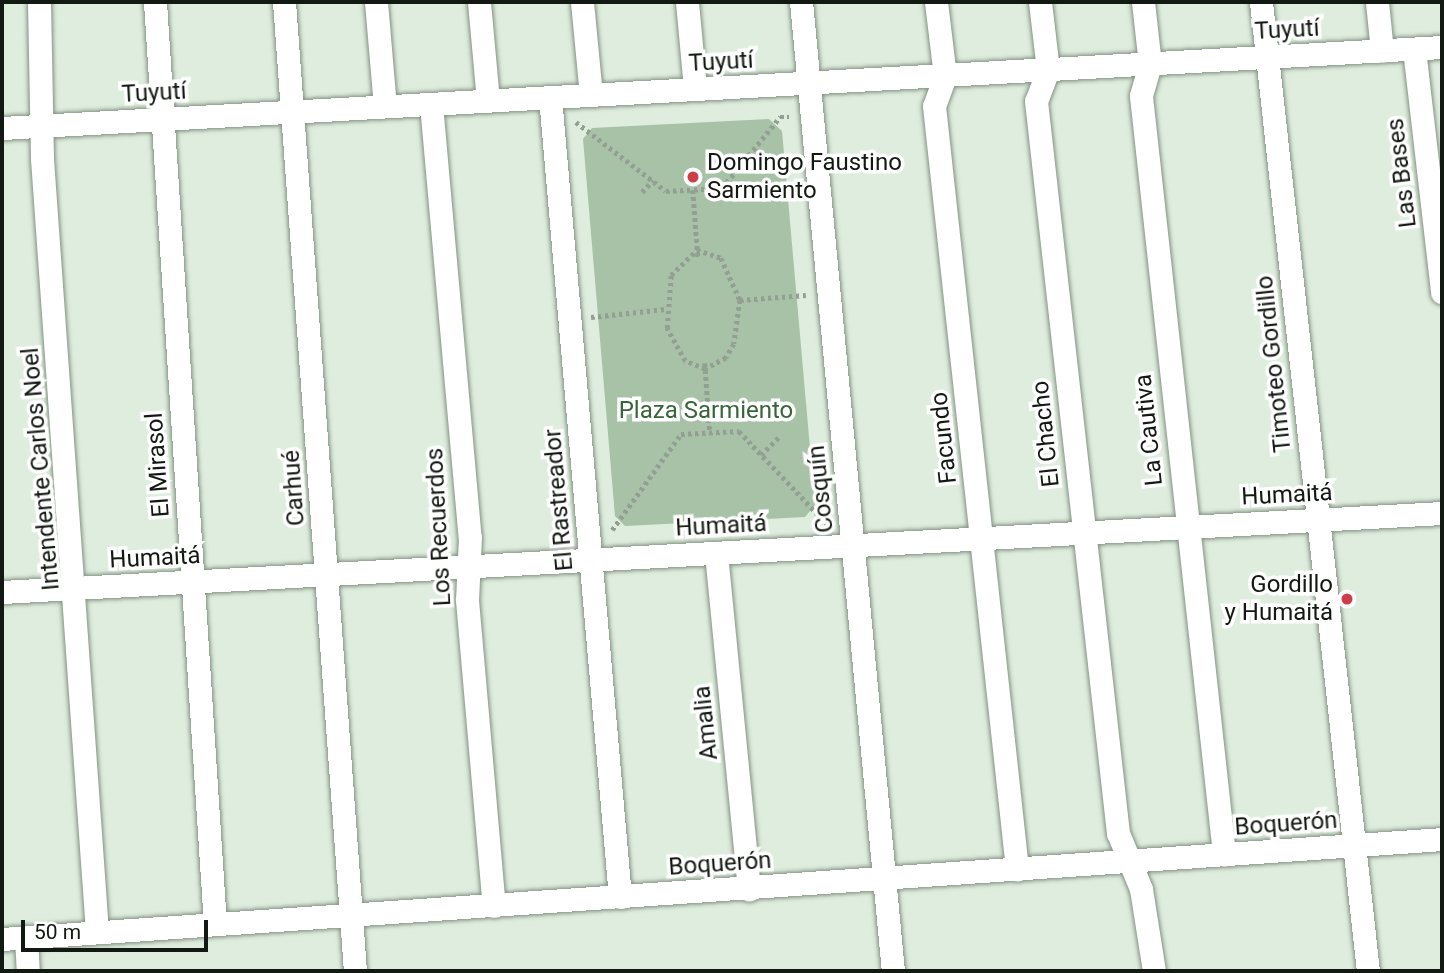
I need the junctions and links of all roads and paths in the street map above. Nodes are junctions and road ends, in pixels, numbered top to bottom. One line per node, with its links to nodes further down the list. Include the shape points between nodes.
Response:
1 (39, 2): 31 (street, Intendente Carlos Noel)
2 (155, 2): 30 (street, El Mirasol)
3 (284, 2): 28 (street, Carhué)
4 (376, 2): 27 (street)
5 (479, 2): 25 (street)
6 (582, 2): 23 (street)
7 (687, 2): 22 (street)
8 (801, 2): 21 (street, Cosquín)
9 (936, 2): 20 (street, Facundo)
10 (1040, 2): 19 (street, El Chacho)
11 (1143, 2): 18 (street, La Cautiva)
12 (1261, 2): 17 (street, Timoteo Gordillo)
13 (1377, 2): 16 (street)
14 (1442, 47): 15 (street, Tuyutí)
15 (1414, 49): 16 (street, Tuyutí); 38 (street, Las Bases)
16 (1382, 51): 17 (street, Tuyutí)
17 (1267, 57): 18 (street, Tuyutí); 48 (street, Timoteo Gordillo)
18 (1150, 64): 19 (street, Tuyutí); 50 (street, La Cautiva, via 1140,96)
19 (1048, 70): 20 (street, Tuyutí); 51 (street, El Chacho, via 1036,101)
20 (945, 76): 21 (street, Tuyutí); 52 (street, Facundo, via 934,106)
21 (808, 84): 22 (street, Tuyutí); 29 (street, Cosquín)
22 (695, 89): 23 (street, Tuyutí)
23 (591, 95): 24 (street, Tuyutí)
24 (550, 97): 25 (street, Tuyutí); 55 (street, El Rastreador)
25 (488, 101): 26 (street, Tuyutí)
26 (430, 104): 27 (street, Tuyutí); 56 (street, Los Recuerdos)
27 (385, 106): 28 (street, Tuyutí)
28 (292, 111): 30 (street, Tuyutí); 57 (street, Carhué)
29 (810, 117): 35 (path, via 780,117 722,188); 53 (street, Cosquín)
30 (161, 119): 31 (street, Tuyutí); 58 (street, El Mirasol)
31 (44, 126): 32 (street, Tuyutí); 59 (street, Intendente Carlos Noel)
32 (2, 128)
33 (588, 132): 34 (path)
34 (653, 180): 35 (path, via 666,191); 36 (path)
35 (693, 190): 37 (path)
36 (642, 192)
37 (697, 254): 40 (path, via 721,258); 41 (path, via 671,275)
38 (1442, 292)
39 (797, 296): 40 (path)
40 (740, 300): 43 (path, via 734,344 726,358)
41 (666, 309): 42 (path); 43 (path, via 674,346 685,361)
42 (598, 316)
43 (705, 366): 44 (path)
44 (710, 433): 46 (path, via 739,432); 49 (path, via 681,433)
45 (779, 437): 46 (path)
46 (761, 455): 53 (path)
47 (1442, 513): 48 (street, Humaitá)
48 (1318, 519): 50 (street, Humaitá); 62 (street, Timoteo Gordillo)
49 (620, 521)
50 (1186, 527): 51 (street, Humaitá); 63 (street, La Cautiva)
51 (1084, 532): 52 (street, Humaitá); 64 (street, El Chacho, via 1118,833)
52 (981, 538): 53 (street, Humaitá); 65 (street, Facundo)
53 (853, 546): 54 (street, Humaitá); 66 (street, Cosquín)
54 (716, 553): 55 (street, Humaitá); 67 (street, Amalia)
55 (591, 559): 56 (street, Humaitá); 68 (street, El Rastreador)
56 (469, 566): 57 (street, Humaitá); 69 (street, Los Recuerdos)
57 (327, 574): 58 (street, Humaitá); 70 (street, Carhué)
58 (192, 582): 59 (street, Humaitá); 71 (street, El Mirasol)
59 (77, 588): 60 (street, Humaitá); 72 (street, Intendente Carlos Noel)
60 (2, 592)
61 (1442, 839): 62 (street, Boquerón)
62 (1354, 845): 63 (street, Boquerón); 79 (street, Timoteo Gordillo)
63 (1224, 854): 64 (street, Boquerón)
64 (1129, 861): 65 (street, Boquerón); 78 (street, El Chacho, via 1141,889)
65 (1017, 869): 66 (street, Boquerón)
66 (885, 879): 67 (street, Boquerón); 77 (street, Cosquín)
67 (749, 888): 68 (street, Boquerón)
68 (620, 897): 69 (street, Boquerón)
69 (494, 906): 70 (street, Boquerón)
70 (351, 915): 71 (street, Boquerón); 76 (street, Carhué)
71 (215, 924): 72 (street, Boquerón)
72 (97, 932): 73 (street, Boquerón)
73 (26, 937): 74 (street, Boquerón); 75 (street)
74 (2, 939)
75 (28, 971)
76 (355, 971)
77 (893, 971)
78 (1154, 971)
79 (1368, 971)

